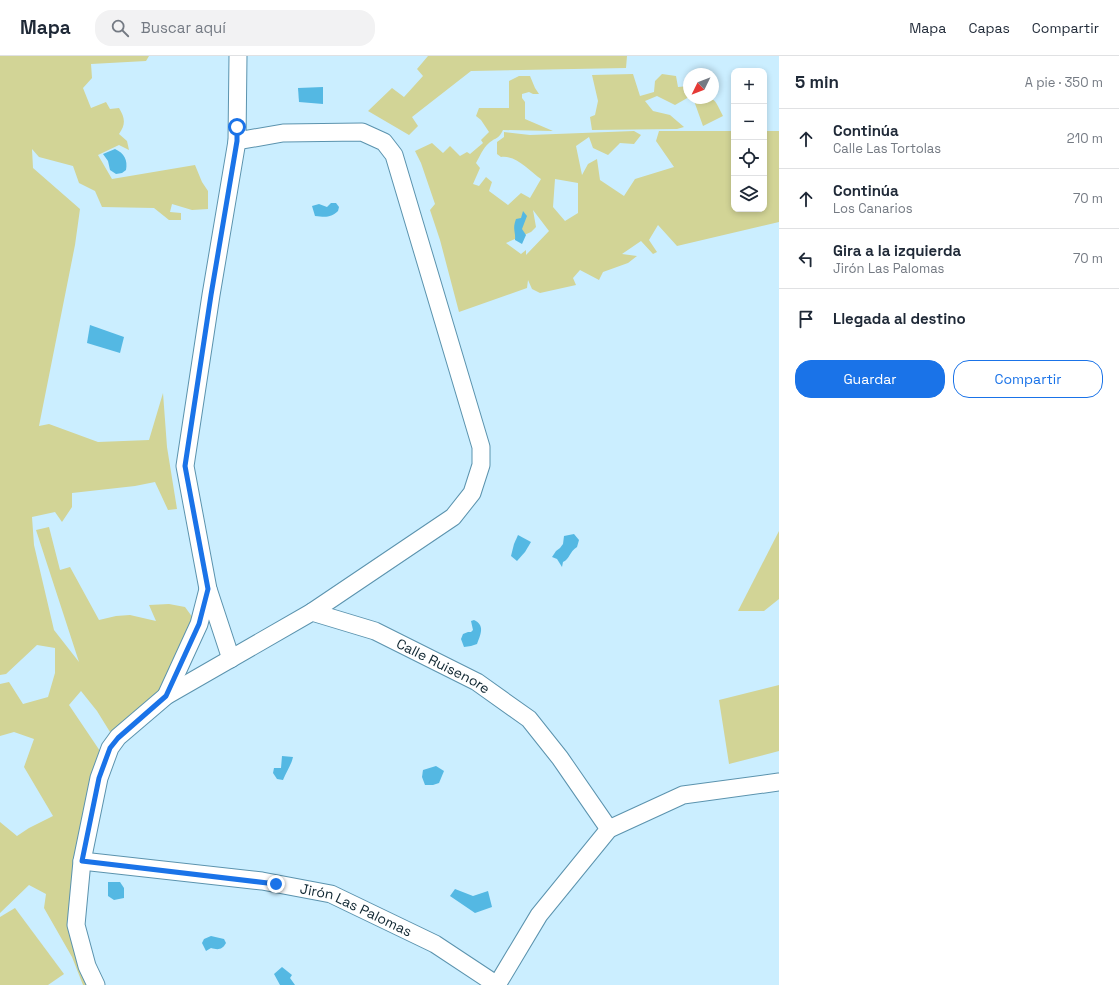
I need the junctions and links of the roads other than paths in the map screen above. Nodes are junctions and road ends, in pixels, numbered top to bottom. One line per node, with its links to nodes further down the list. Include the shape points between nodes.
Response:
1 (238, 56): 2 (street)
2 (237, 141): 3 (street, via 185,466); 4 (street, via 283,133 362,132 384,142 394,155 481,447 481,465 472,493 453,517)
3 (208, 589): 5 (street); 6 (street, via 199,624)
4 (312, 612): 5 (street); 8 (street, Calle Ruisenore, via 375,631 477,682 529,719 560,758)
5 (231, 659): 6 (street)
6 (166, 696): 9 (street, via 110,748 99,778)
7 (779, 782): 8 (street, via 683,795)
8 (609, 829): 11 (street, via 539,915)
9 (82, 861): 10 (street, via 76,925 87,966); 11 (street, Jirón Las Palomas, via 262,881 331,894 435,944)
10 (96, 985)
11 (497, 985)

